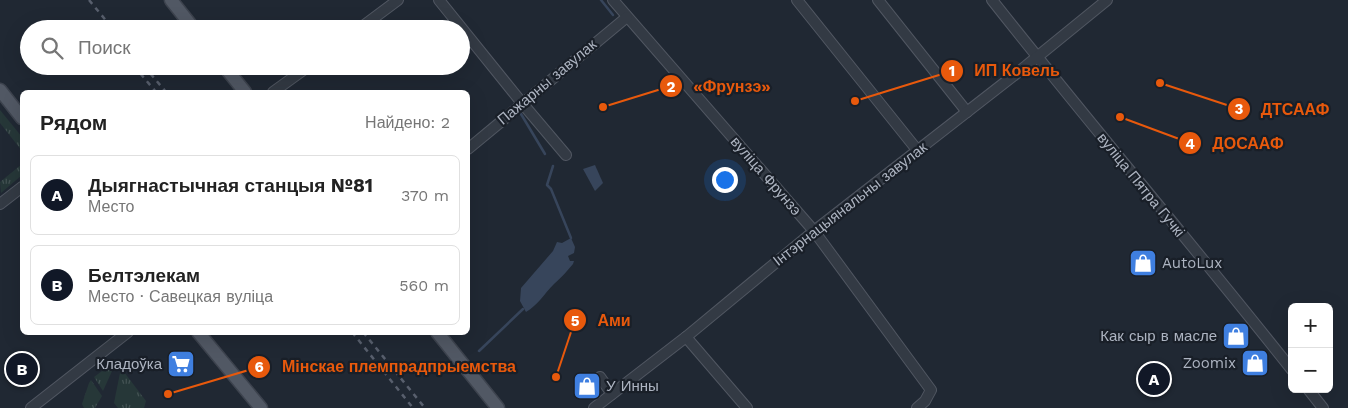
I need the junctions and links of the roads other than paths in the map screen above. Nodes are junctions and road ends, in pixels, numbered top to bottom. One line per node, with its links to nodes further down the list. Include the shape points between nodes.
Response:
1 (171, 0): 10 (main road)
2 (398, 0): 11 (street)
3 (439, 0): 12 (street)
4 (613, 0): 9 (street, вуліца Фрунзэ)
5 (797, 0): 24 (street)
6 (878, 0): 21 (street)
7 (992, 0): 14 (street, вуліца Пятра Гучкі)
8 (1107, 0): 14 (street, Інтэрнацыянальны завулак)
9 (627, 17): 20 (street, Пажарны завулак); 28 (street, вуліца Фрунзэ)
10 (187, 20)
11 (371, 20)
12 (455, 20)
13 (470, 38): 20 (street)
14 (1037, 57): 21 (street, Інтэрнацыянальны завулак); 33 (street, вуліца Пятра Гучкі)
15 (231, 75): 18 (main road)
16 (297, 75): 19 (street)
17 (0, 90): 22 (main road)
18 (243, 90)
19 (276, 90)
20 (522, 103): 23 (street, Пажарны завулак); 25 (street)
21 (967, 112): 24 (street, Інтэрнацыянальны завулак)
22 (20, 115)
23 (470, 147)
24 (918, 151): 28 (street, Інтэрнацыянальны завулак)
25 (566, 155)
26 (20, 189): 27 (street)
27 (0, 204)
28 (814, 231): 32 (street, Інтэрнацыянальны завулак); 42 (street, вуліца Фрунзэ, via 931,390)
29 (124, 335): 37 (street)
30 (200, 335): 38 (main road)
31 (439, 335): 39 (main road)
32 (686, 337): 36 (street, Інтэрнацыянальны завулак); 41 (street)
33 (1288, 365)
34 (600, 377): 36 (street)
35 (1311, 393): 43 (street)
36 (612, 394): 40 (street, Інтэрнацыянальны завулак)
37 (30, 408)
38 (261, 408)
39 (498, 408)
40 (594, 408)
41 (746, 408)
42 (917, 408)
43 (1323, 408)

